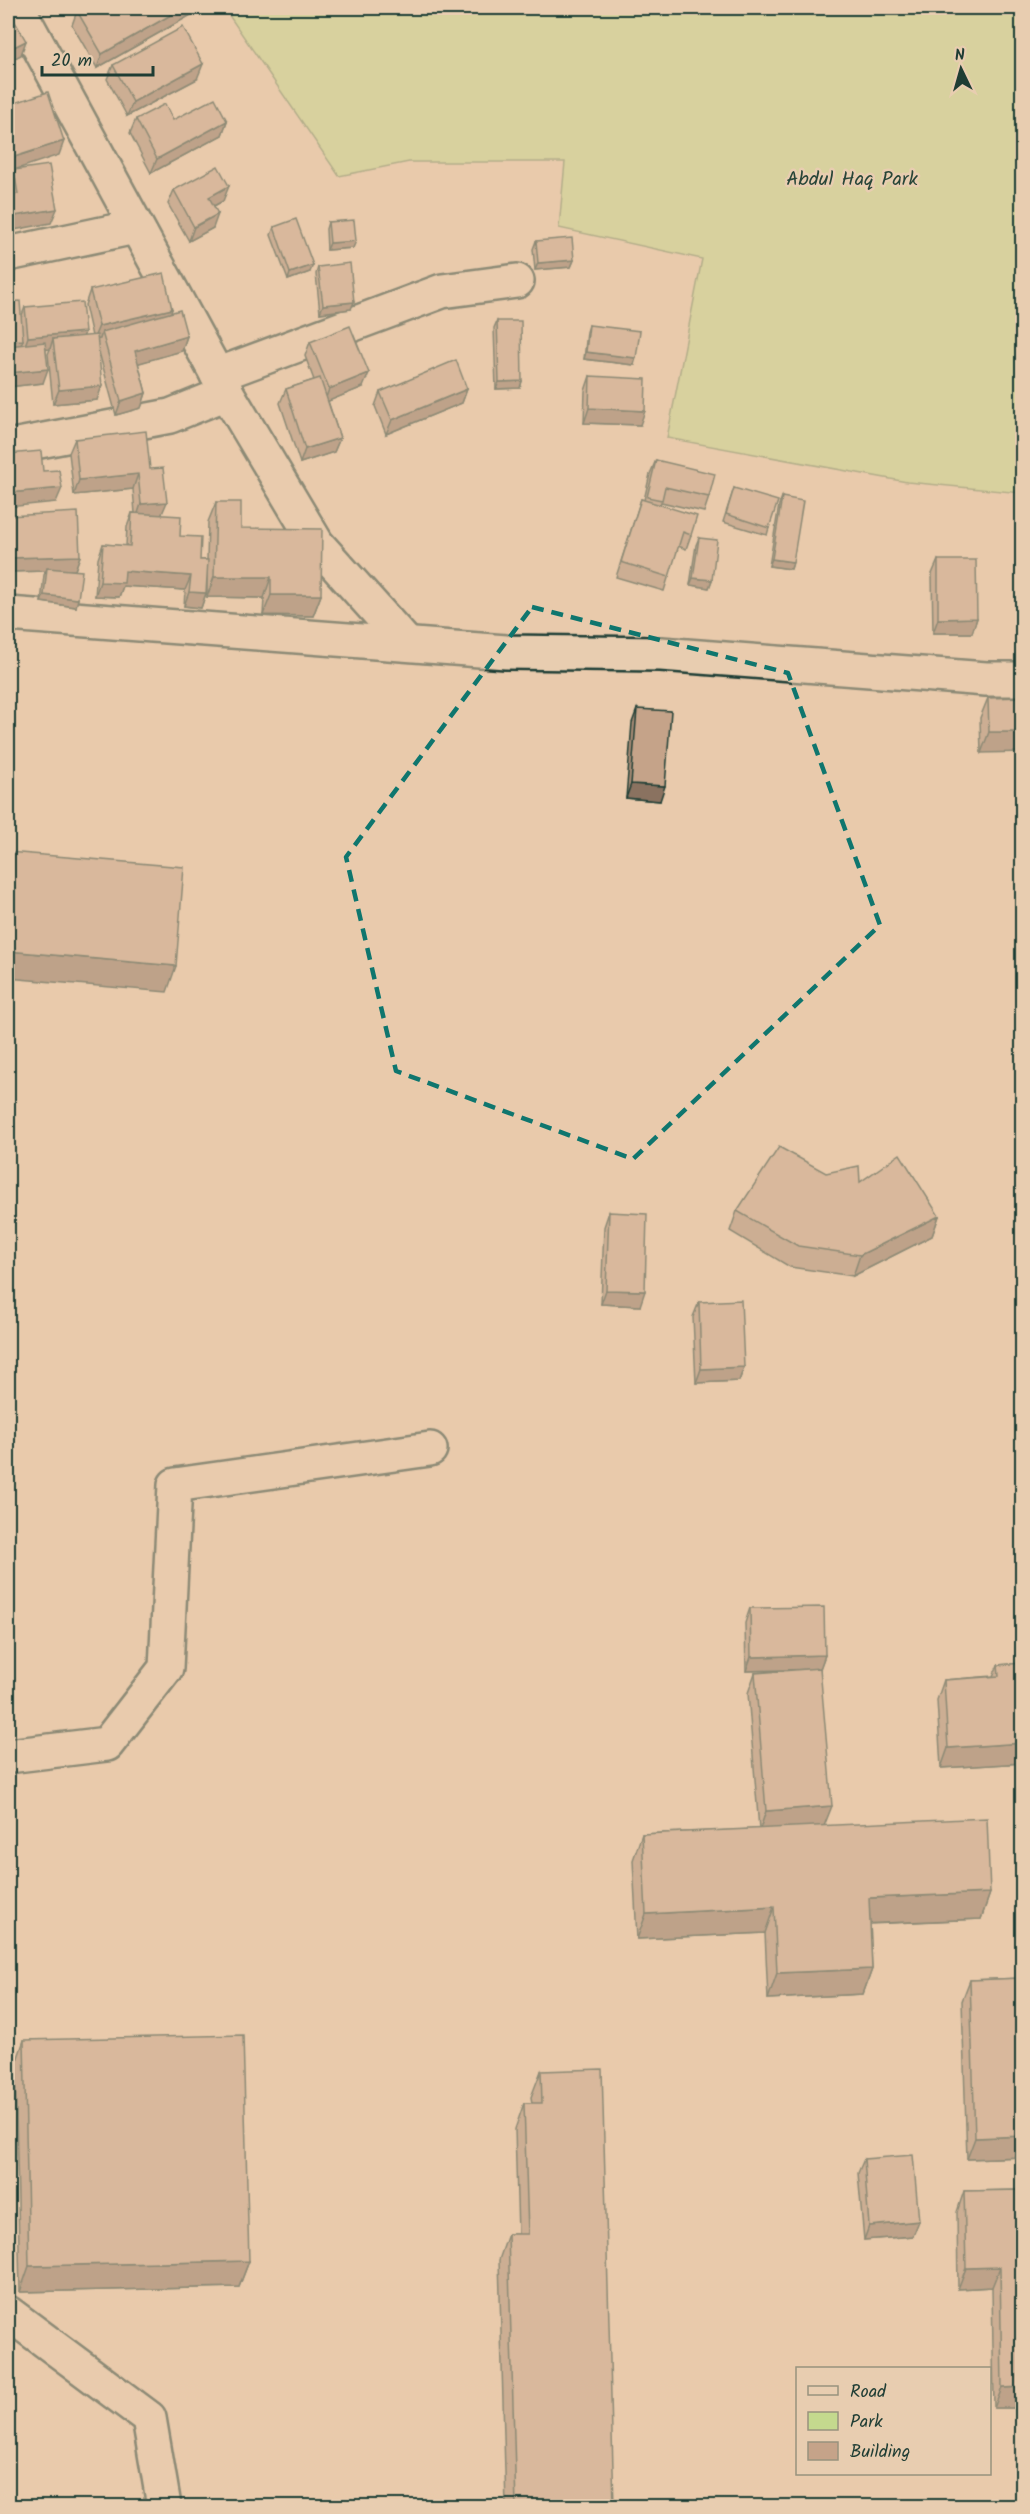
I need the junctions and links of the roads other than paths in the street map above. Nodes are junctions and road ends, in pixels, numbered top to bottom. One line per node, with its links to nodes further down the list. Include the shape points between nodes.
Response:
1 (18, 8): 2 (street)
2 (135, 227): 3 (street); 5 (street)
3 (8, 254)
4 (517, 281): 5 (street, via 442,291)
5 (222, 384): 6 (street, via 170,416); 8 (street, via 317,544)
6 (8, 447)
7 (8, 614): 8 (street)
8 (406, 643): 9 (street, via 506,652 662,654)
9 (1023, 679)
10 (430, 1449): 11 (street, via 175,1485 166,1668 107,1744)
11 (8, 1756)
12 (8, 2313): 13 (street, via 149,2418)
13 (164, 2506)

